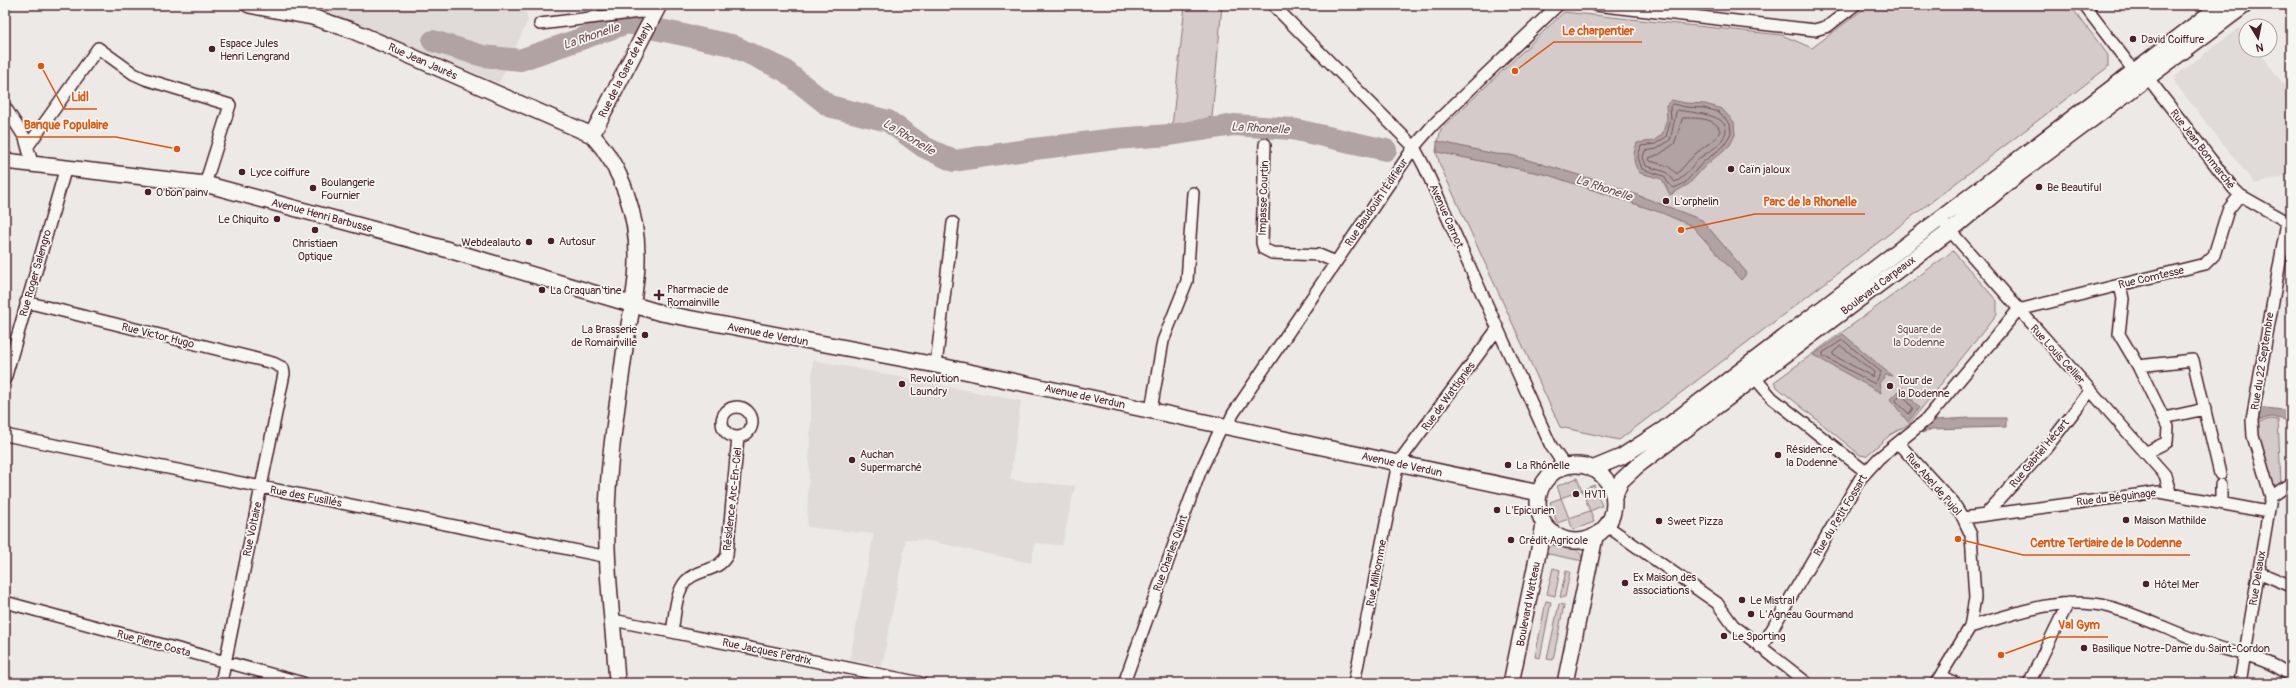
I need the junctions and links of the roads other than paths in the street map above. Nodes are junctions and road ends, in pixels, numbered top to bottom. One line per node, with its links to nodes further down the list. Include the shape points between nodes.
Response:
1 (249, 5): 9 (main road, Rue Jean Jaurès)
2 (1273, 5): 18 (street, Avenue Carnot)
3 (1558, 5): 18 (street, Rue Baudouin l'Édifieur, via 1433,125)
4 (1594, 5): 5 (street, via 1815,30 1828,26)
5 (1855, 5)
6 (2084, 5): 12 (street)
7 (2221, 5): 12 (main road, Boulevard Carpeaux)
8 (2245, 5): 13 (main road, Boulevard Carpeaux)
9 (279, 7): 15 (main road, Rue Jean Jaurès, via 351,30)
10 (655, 12): 11 (street); 15 (main road, Rue de la Gare de Marly)
11 (540, 24)
12 (2134, 71): 13 (street); 25 (main road, Boulevard Carpeaux)
13 (2148, 78): 24 (street, Rue Jean Bonmarché); 28 (main road, Boulevard Carpeaux, via 2016,176)
14 (5, 107): 17 (street)
15 (592, 136): 32 (main road, via 614,166 623,185 631,214 637,260)
16 (1265, 144): 29 (street, Impasse Courtin, via 1262,243 1264,249 1272,253 1319,255)
17 (28, 146): 20 (street); 22 (street, via 98,48 142,78 230,105)
18 (1414, 147): 29 (street, Rue Baudouin l'Édifieur); 34 (street, Avenue Carnot)
19 (5, 161): 20 (main road, Avenue Henri Barbusse)
20 (32, 164): 21 (main road, Avenue Henri Barbusse)
21 (66, 167): 22 (main road, Avenue Henri Barbusse); 31 (street, Rue Roger Salengro)
22 (205, 184): 32 (main road, Avenue Henri Barbusse, via 442,248)
23 (1193, 193): 42 (street, via 1187,281 1164,341)
24 (2240, 195): 27 (street, Rue Jean Bonmarché); 30 (street, Rue Comtesse, via 2228,210 2214,255 2208,262)
25 (1940, 219): 28 (street, Rue Louis Cellier); 51 (main road, Boulevard Carpeaux, via 1664,429 1621,457)
26 (953, 223): 35 (street)
27 (2289, 223): 58 (street, Rue du 22 Septembre, via 2252,420 2253,436)
28 (1950, 231): 33 (street, Rue Louis Cellier); 38 (main road, Boulevard Carpeaux)
29 (1336, 262): 44 (street, Rue Baudouin l'Édifieur)
30 (2120, 285): 33 (street, Rue Comtesse); 36 (street, via 2122,299 2119,334)
31 (26, 302): 37 (street, Rue Victor Hugo, via 280,365); 39 (street, Rue Roger Salengro)
32 (631, 305): 35 (main road, Avenue de Verdun); 66 (main road, via 608,493)
33 (2018, 310): 40 (street, Rue Louis Cellier); 47 (street, Rue du Petit Fossart, via 1926,420)
34 (1498, 328): 49 (street, Rue de Wattignies); 50 (street, Avenue Carnot, via 1551,446)
35 (936, 365): 42 (main road, Avenue de Verdun)
36 (2138, 366): 41 (street, via 2193,360); 43 (street)
37 (284, 374): 54 (street, Rue Voltaire)
38 (1755, 378): 52 (street, via 1772,398); 57 (main road, Boulevard Carpeaux, via 1634,469 1621,481)
39 (5, 379)
40 (2090, 391): 48 (street, Rue Louis Cellier); 61 (street, Rue Gabriel Hécart, via 2047,447)
41 (2205, 409): 43 (street); 59 (street, via 2220,480)
42 (1151, 410): 44 (main road, Avenue de Verdun)
43 (2164, 418): 48 (street, via 2168,427 2167,442)
44 (1224, 427): 49 (main road, Avenue de Verdun); 83 (street, Rue Charles Quint, via 1200,472)
45 (5, 435): 54 (street, Rue des Fusillés)
46 (738, 437): 73 (street, Résidence Arc-En-Ciel, via 727,555 720,565 690,578 683,585)
47 (1898, 443): 52 (street, Rue du Petit Fossart); 62 (street, Rue Abel de Pujol, via 1950,499)
48 (2145, 453): 55 (street, Rue Louis Cellier, via 2165,475)
49 (1398, 464): 56 (main road, Avenue de Verdun); 84 (street, Rue Milhomme)
50 (1565, 466): 51 (main road, via 1579,465); 56 (main road, via 1549,476)
51 (1592, 469): 57 (main road, via 1607,482)
52 (1866, 472): 74 (street, Rue du Petit Fossart, via 1855,486)
53 (2291, 483): 58 (street)
54 (261, 487): 66 (street, Rue des Fusillés); 76 (street, Rue Voltaire)
55 (2170, 492): 59 (street, Rue du Béguinage); 61 (street, Rue du Béguinage)
56 (1539, 493): 63 (main road, via 1538,509)
57 (1614, 497): 64 (main road, via 1613,511)
58 (2271, 498): 60 (street, Rue Delsaux)
59 (2221, 502): 60 (street, Rue du Béguinage)
60 (2268, 512): 67 (street, Rue Delsaux)
61 (1986, 514): 62 (street, Rue du Béguinage)
62 (1963, 518): 72 (street, Rue Abel de Pujol, via 1970,535 1975,589)
63 (1544, 525): 65 (main road, via 1554,535 1567,541 1581,542); 85 (main road, Boulevard Watteau)
64 (1607, 526): 65 (main road); 74 (street, via 1717,603 1732,625)
65 (1595, 537): 86 (main road)
66 (608, 557): 71 (main road)
67 (2258, 572): 68 (street); 75 (street, Rue Delsaux)
68 (2291, 586)
69 (5, 602): 76 (street, Rue Pierre Costa)
70 (2068, 603): 72 (street, via 2039,607); 75 (street, via 2092,604 2118,610 2204,643); 89 (street)
71 (613, 620): 73 (street, Rue Jacques Perdrix); 81 (main road)
72 (1970, 627): 78 (street, Rue Abel de Pujol)
73 (672, 632): 82 (street, Rue Jacques Perdrix)
74 (1761, 648): 87 (street)
75 (2245, 655): 77 (street, via 2270,663); 90 (street, Rue Delsaux)
76 (226, 662): 79 (street, Rue Voltaire); 80 (street, Rue Pierre Costa)
77 (2291, 676)
78 (1938, 679): 88 (street)
79 (221, 683)
80 (303, 683)
81 (617, 683)
82 (921, 683)
83 (1124, 683)
84 (1354, 683)
85 (1511, 683)
86 (1565, 683)
87 (1807, 683)
88 (1955, 683)
89 (2029, 683)
90 (2240, 683)

